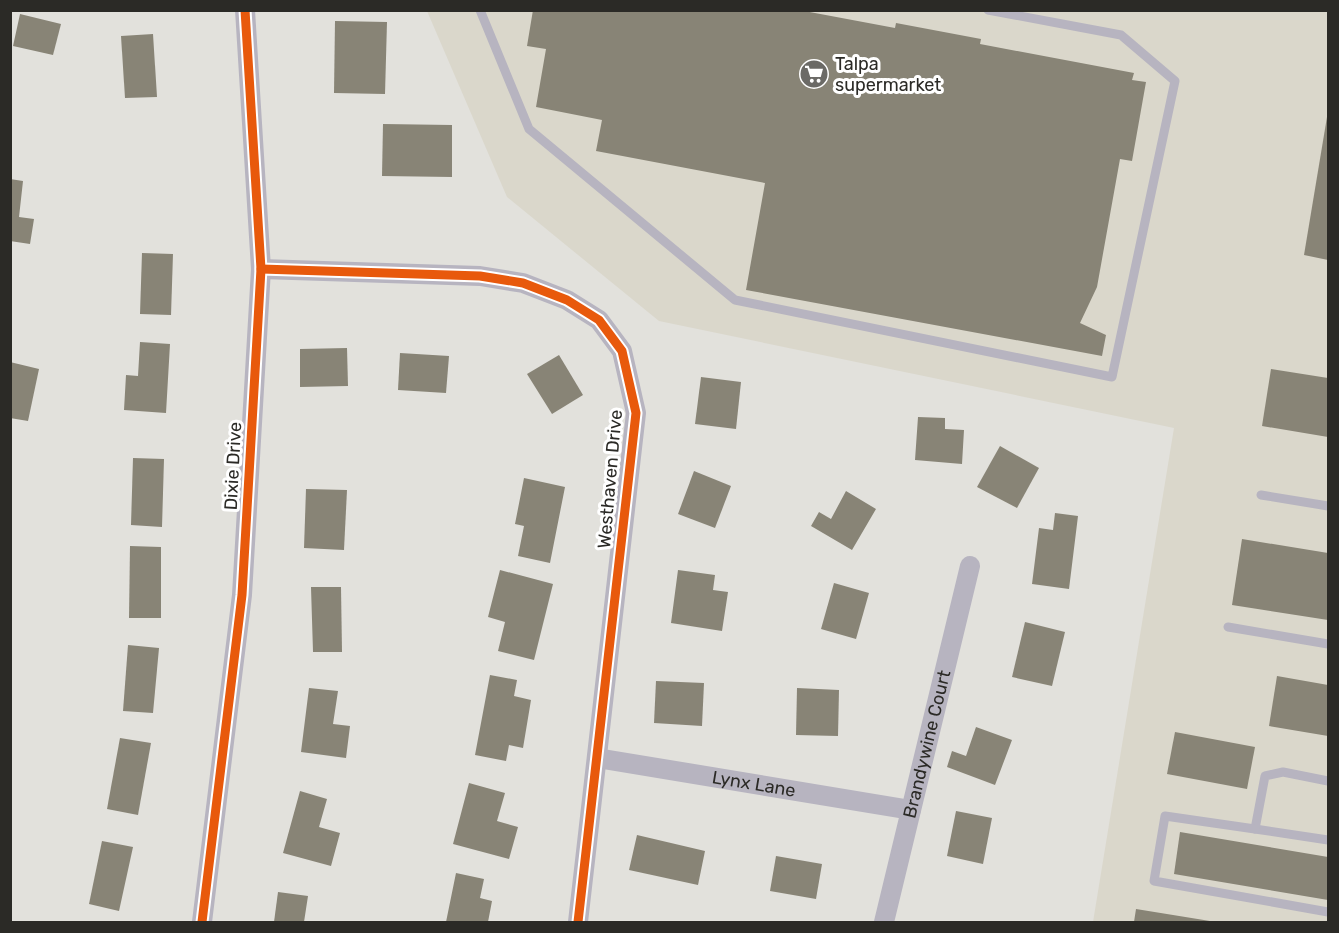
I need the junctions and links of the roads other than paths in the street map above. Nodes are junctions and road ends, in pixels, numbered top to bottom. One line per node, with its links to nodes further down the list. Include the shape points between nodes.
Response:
1 (245, 10): 4 (street, Dixie Drive)
2 (480, 10): 3 (lane, via 529,129 735,300 1113,377 1175,81 1121,35)
3 (988, 10)
4 (261, 268): 10 (street, Westhaven Drive, via 480,276 523,283 567,300 599,320 622,351 636,412); 16 (street, Dixie Drive, via 242,595)
5 (1261, 495): 6 (lane)
6 (1329, 506)
7 (970, 566): 12 (street, Brandywine Court)
8 (1228, 627): 9 (lane)
9 (1329, 644)
10 (597, 758): 12 (street, Lynx Lane); 17 (street, Westhaven Drive)
11 (1329, 781): 13 (lane, via 1283,772 1265,776)
12 (910, 810): 18 (street, Brandywine Court)
13 (1255, 829): 14 (lane); 15 (lane, via 1165,816 1154,881)
14 (1329, 840)
15 (1329, 912)
16 (202, 922)
17 (578, 922)
18 (884, 922)

